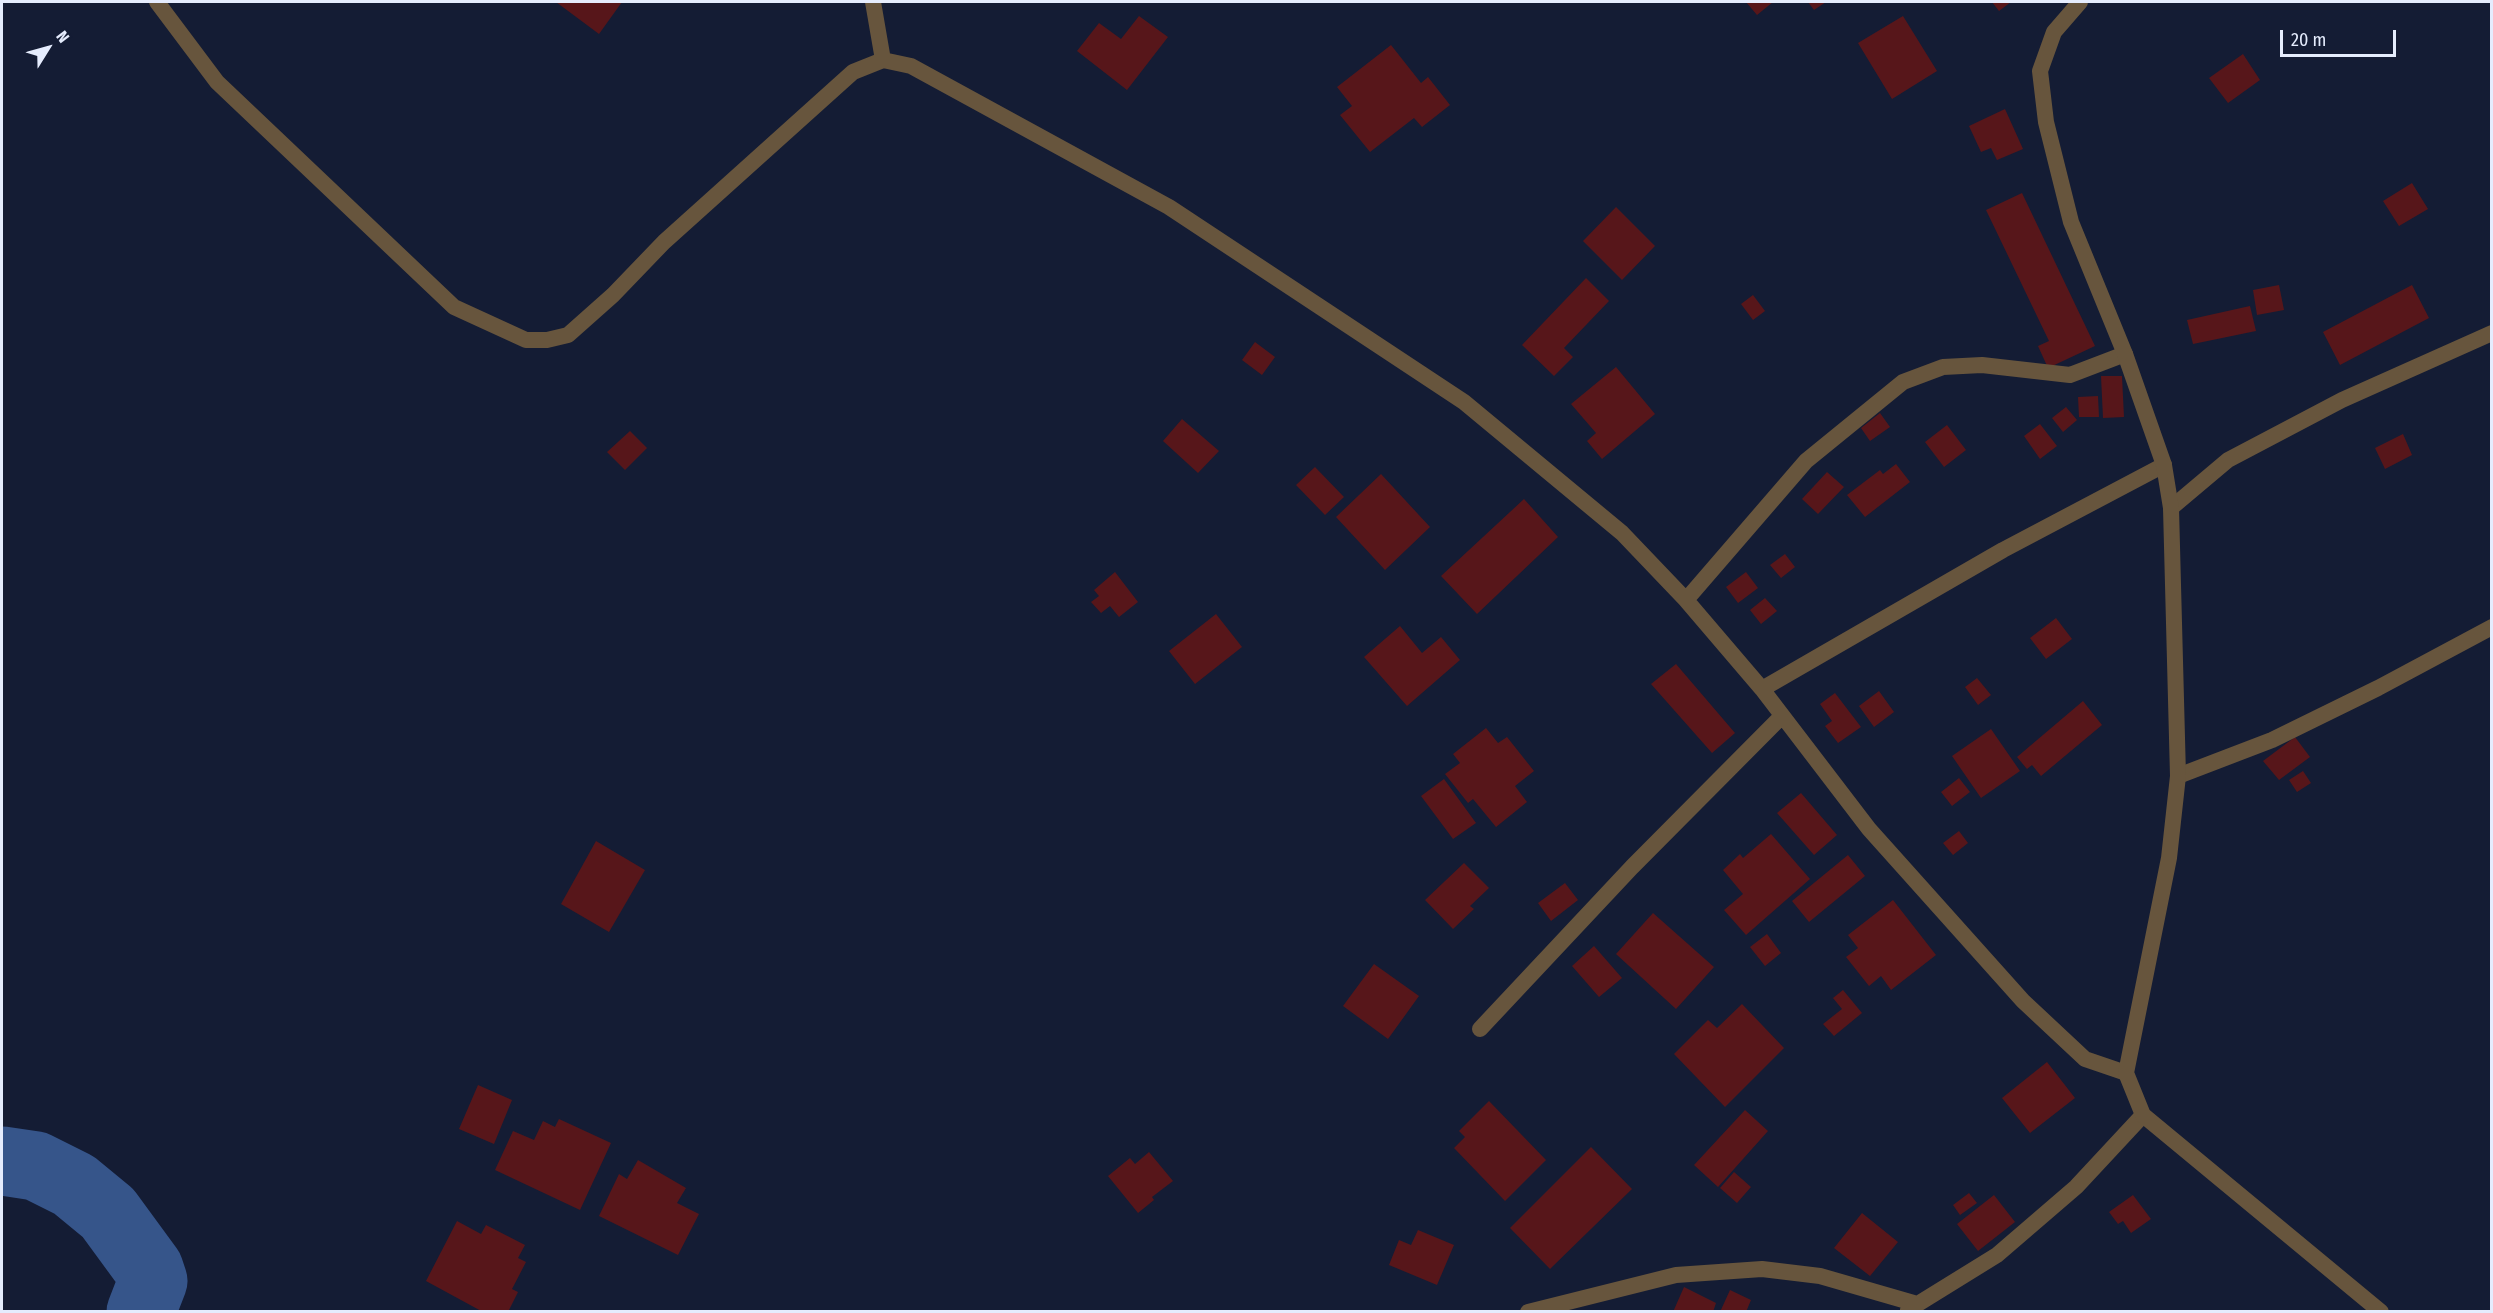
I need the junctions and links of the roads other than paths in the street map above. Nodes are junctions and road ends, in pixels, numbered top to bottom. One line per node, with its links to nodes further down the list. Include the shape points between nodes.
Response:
1 (157, 2): 4 (street, via 217,82 454,307 526,340 568,335 664,242 853,72)
2 (873, 2): 4 (street)
3 (2073, 3): 6 (street, via 2054,32 2040,71 2046,122 2071,222)
4 (883, 60): 9 (street, via 911,66 1169,207 1464,402 1622,533)
5 (2492, 333): 8 (street, via 2342,400 2228,460)
6 (2125, 354): 7 (street); 9 (street, via 2070,375 1982,365 1943,367 1903,382 1806,461)
7 (2164, 465): 8 (street); 11 (street, via 2003,550)
8 (2171, 508): 13 (street)
9 (1686, 600): 11 (street)
10 (2492, 627): 13 (street, via 2272,740)
11 (1762, 689): 12 (street)
12 (1782, 716): 14 (street, via 1632,867); 15 (street, via 1869,830 2023,1001 2085,1059)
13 (2178, 776): 15 (street, via 2169,858)
14 (1480, 1029)
15 (2126, 1073): 16 (street)
16 (2144, 1114): 17 (street, via 2076,1187 1997,1255); 19 (street)
17 (1912, 1308): 18 (street, via 1820,1276 1762,1269 1676,1275)
18 (1528, 1311)
19 (2381, 1311)

